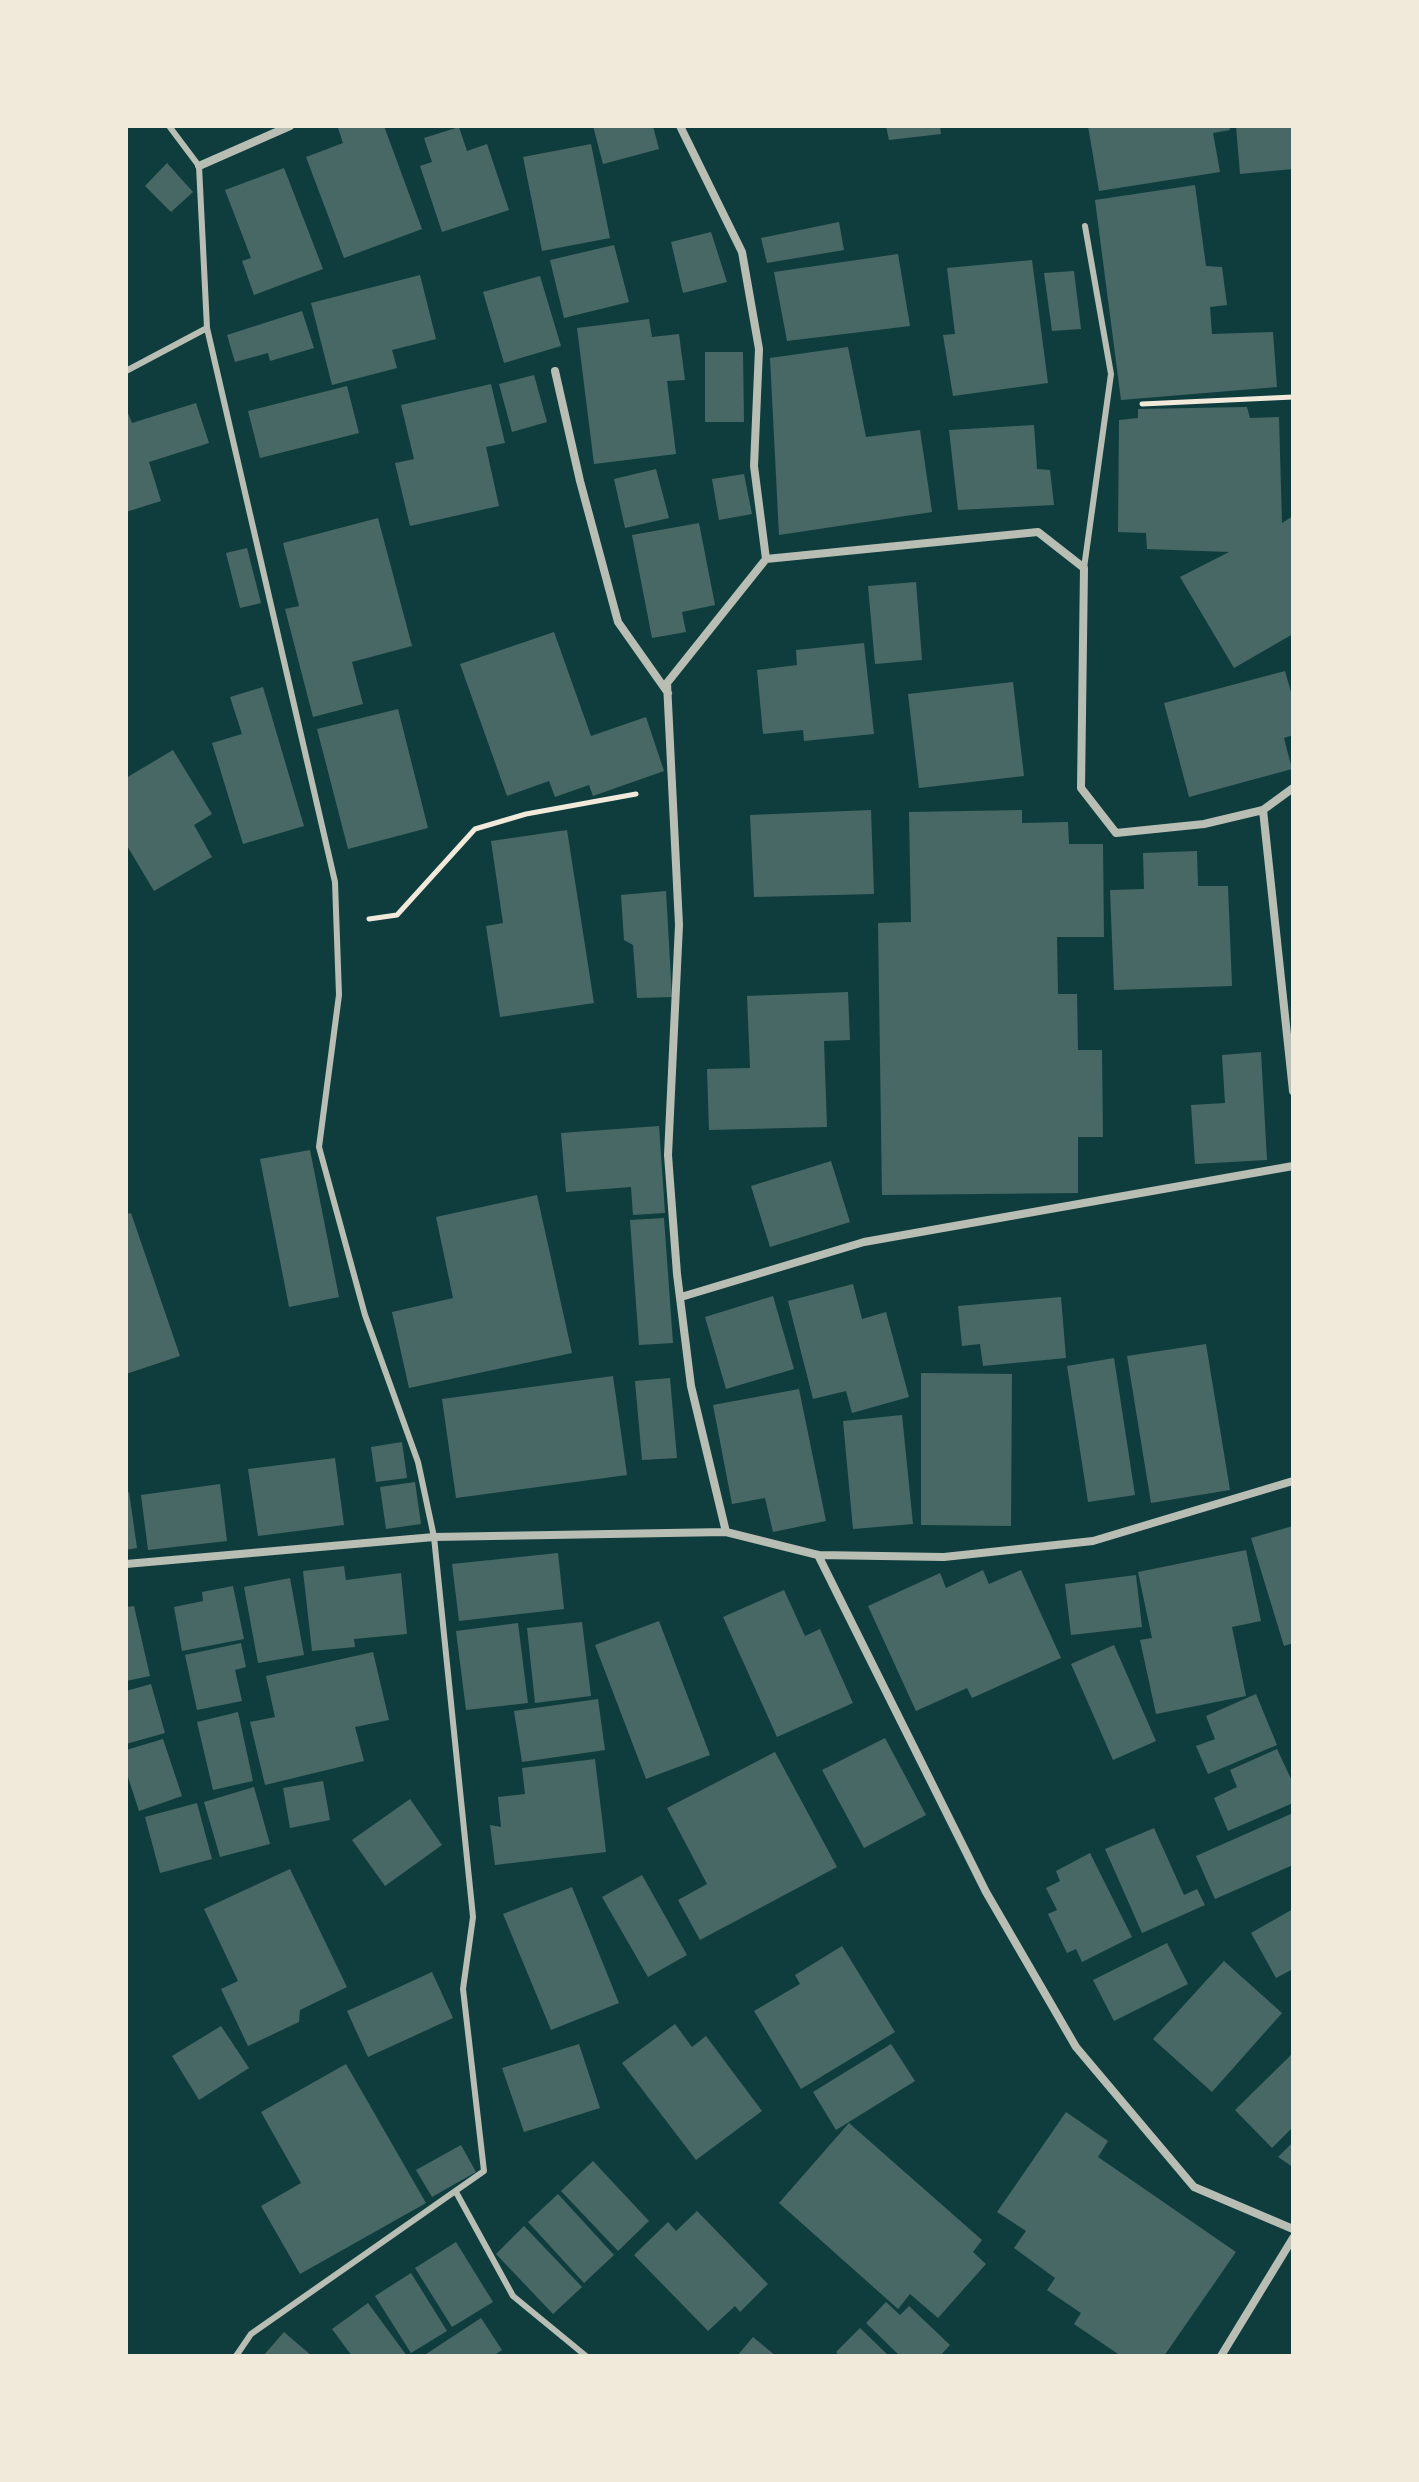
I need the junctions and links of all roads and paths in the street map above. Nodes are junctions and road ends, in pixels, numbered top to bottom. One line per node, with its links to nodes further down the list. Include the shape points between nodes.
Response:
1 (169, 126): 4 (lane)
2 (290, 126): 4 (street)
3 (680, 126): 11 (street, via 742,252 759,349 754,466)
4 (199, 166): 6 (lane)
5 (1085, 226): 10 (lane, via 1111,374)
6 (207, 328): 7 (lane); 17 (lane, via 335,882)
7 (126, 371)
8 (555, 371): 13 (street, via 618,622)
9 (1293, 397): 10 (path)
10 (1107, 405): 12 (lane)
11 (766, 559): 12 (street, via 1038,532); 13 (street, via 667,683)
12 (1084, 568): 16 (street, via 1081,788 1116,833 1204,824)
13 (668, 694): 14 (street)
14 (673, 787): 17 (path, via 526,814 475,829 397,915); 20 (street, via 679,925 668,1155)
15 (1293, 788): 16 (street)
16 (1263, 810): 18 (street)
17 (337, 924): 23 (lane, via 339,995 319,1147 365,1315 418,1462)
18 (1293, 1091)
19 (1293, 1166): 20 (street, via 864,1242)
20 (681, 1297): 22 (street, via 691,1386)
21 (1293, 1481): 24 (street, via 1093,1541 944,1557)
22 (726, 1532): 23 (street); 24 (street)
23 (434, 1537): 25 (street); 26 (lane, via 473,1917 463,1989 484,2171)
24 (818, 1555): 27 (street, via 986,1892 1076,2047 1194,2187)
25 (126, 1564)
26 (456, 2192): 29 (lane, via 251,2334); 30 (lane, via 513,2296)
27 (1293, 2229)
28 (1293, 2238): 31 (street)
29 (236, 2356)
30 (586, 2356)
31 (1221, 2356)

